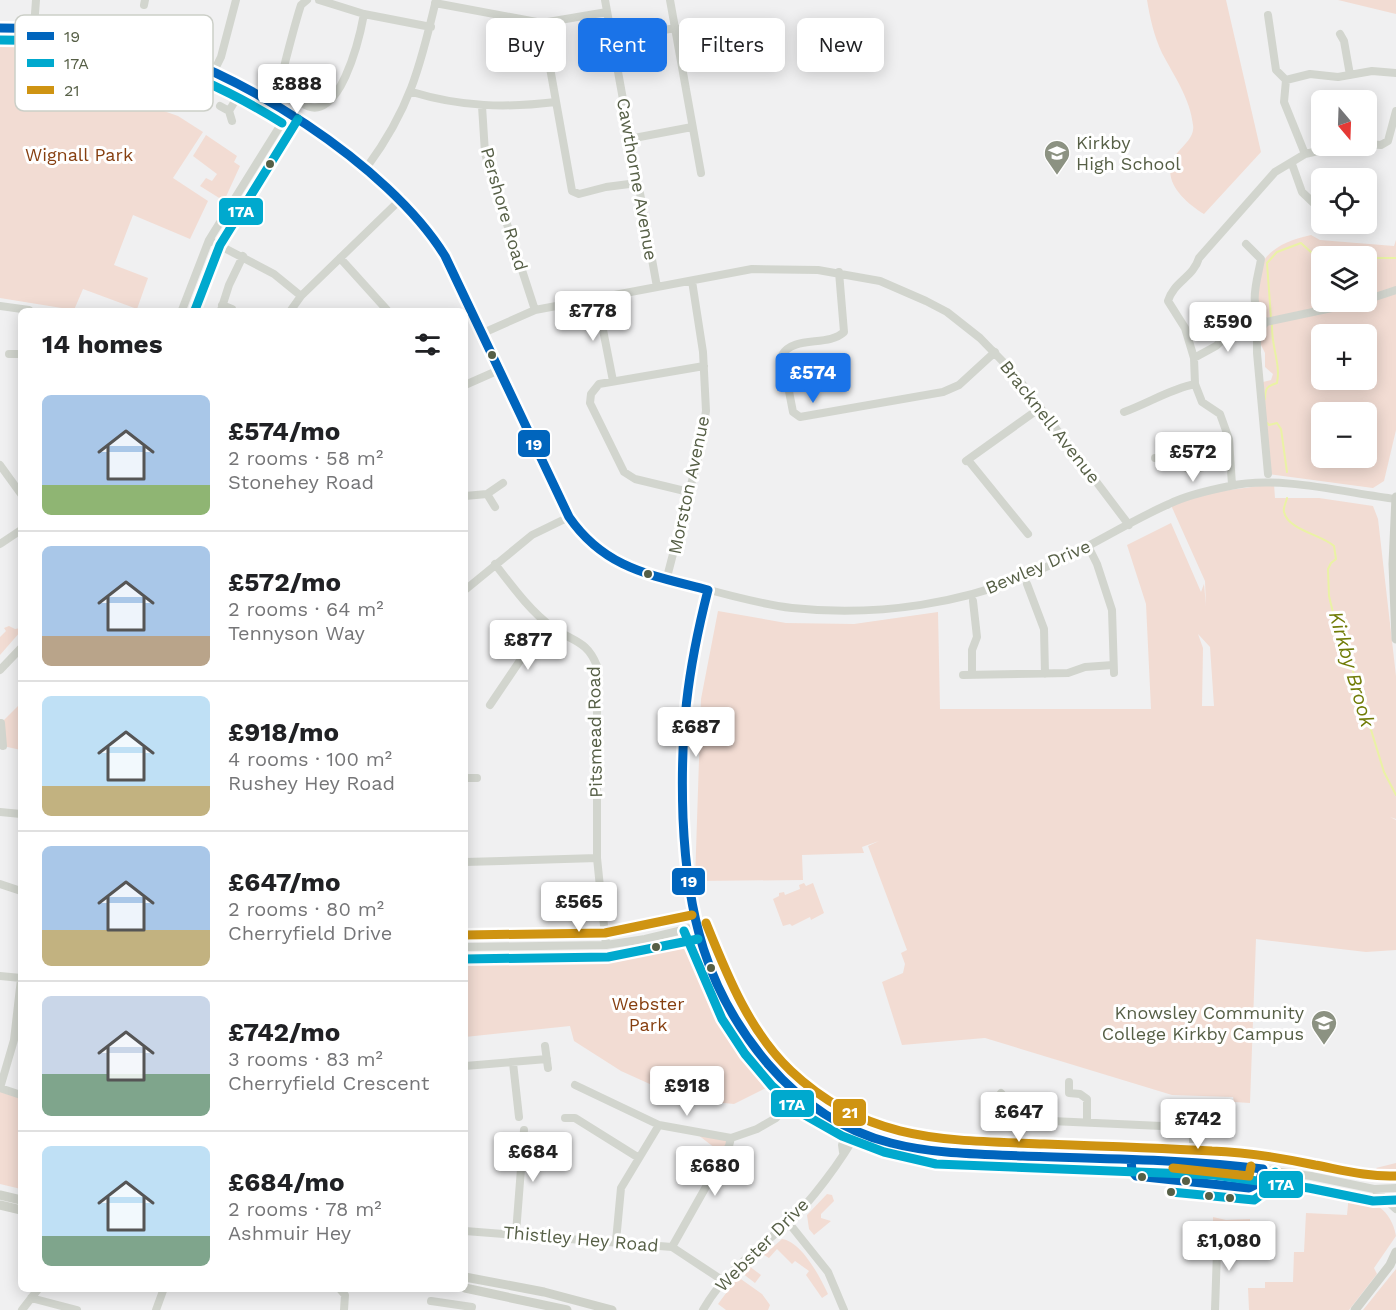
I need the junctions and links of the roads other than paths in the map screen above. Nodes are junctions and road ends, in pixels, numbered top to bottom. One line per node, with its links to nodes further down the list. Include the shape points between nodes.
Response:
1 (36, 0): 10 (street)
2 (236, 0): 21 (street)
3 (307, 0): 9 (street, via 301,5 280,75 280,85 306,106 325,104 336,96 358,45)
4 (319, 0): 9 (street)
5 (605, 0): 8 (street, Cawthorne Avenue)
6 (670, 0): 18 (street)
7 (436, 1): 12 (street); 15 (street)
8 (607, 12): 13 (street, Cawthorne Avenue); 14 (street)
9 (364, 14): 15 (street)
10 (35, 15)
11 (1268, 15): 26 (street, via 1276,70)
12 (518, 18)
13 (608, 18)
14 (566, 19)
15 (431, 27): 28 (street)
16 (0, 28): 17 (street, Bewley Drive)
17 (15, 28)
18 (675, 28): 19 (street); 36 (street)
19 (667, 29)
20 (1340, 34): 25 (street)
21 (214, 72): 27 (street, Bewley Drive)
22 (551, 72): 29 (street)
23 (618, 72): 37 (street, Cawthorne Avenue)
24 (1396, 73): 25 (street, via 1372,71)
25 (1350, 75): 26 (street, via 1338,78 1310,74)
26 (1286, 80): 40 (street, via 1284,102)
27 (244, 86): 32 (street); 34 (street, Bewley Drive)
28 (412, 92): 31 (street); 42 (street, via 390,136)
29 (556, 102): 31 (street); 44 (street, via 572,191 579,194)
30 (220, 106): 32 (street)
31 (482, 106): 64 (street, Pershore Road, via 485,153)
32 (229, 111): 35 (street)
33 (1396, 111): 38 (street, via 1388,141)
34 (288, 113): 42 (street, Bewley Drive); 47 (street)
35 (232, 121)
36 (692, 127): 37 (street); 43 (street)
37 (629, 139): 44 (street, Cawthorne Avenue)
38 (1377, 145)
39 (1311, 153): 40 (street)
40 (1305, 154): 41 (street)
41 (1292, 164): 46 (street, via 1302,192); 72 (street, via 1275,172 1198,258 1192,273 1172,288 1168,301 1185,328)
42 (367, 167): 45 (street, Bewley Drive)
43 (701, 173)
44 (637, 183): 53 (street, Cawthorne Avenue)
45 (402, 198): 50 (street); 68 (street, Bewley Drive, via 435,239)
46 (1311, 201)
47 (209, 240): 49 (street); 60 (street)
48 (1246, 244): 67 (street, via 1261,260 1256,307 1259,317)
49 (243, 256): 55 (street); 61 (street)
50 (340, 258): 55 (street); 63 (street)
51 (839, 272): 52 (street, Bracknell Avenue, via 752,269); 69 (street, Bracknell Avenue, via 880,281 926,301 946,312); 69 (street, via 844,332 836,338 790,346 782,355 793,412 800,417 943,392 959,385)
52 (692, 281): 53 (street, Bracknell Avenue); 73 (street, Morston Avenue)
53 (657, 287): 57 (street, Bracknell Avenue)
54 (1396, 290): 56 (street)
55 (301, 296): 62 (street)
56 (1377, 296)
57 (597, 299): 64 (street, Bracknell Avenue); 75 (street)
58 (0, 306): 59 (street)
59 (18, 308)
60 (183, 308)
61 (221, 308)
62 (292, 308)
63 (384, 308)
64 (535, 310): 68 (street, Bracknell Avenue)
65 (1314, 312): 67 (street)
66 (1244, 321): 72 (street, via 1216,346)
67 (1266, 322): 83 (street, via 1257,333 1257,353)
68 (483, 333): 74 (street, Bewley Drive)
69 (994, 352): 78 (street, Bracknell Avenue)
70 (9, 354): 71 (street)
71 (18, 354)
72 (1194, 358): 76 (street)
73 (704, 366): 75 (street); 87 (street, Morston Avenue, via 704,424)
74 (499, 370): 77 (street); 92 (street, Bewley Drive)
75 (613, 381): 87 (street, via 594,387 590,403 624,472)
76 (1195, 384): 79 (street, via 1174,388 1152,402); 81 (street, via 1202,402 1220,414 1229,439)
77 (468, 385)
78 (1040, 408): 93 (street, Bracknell Avenue); 95 (street, via 966,461)
79 (1124, 412)
80 (1155, 458): 81 (street, via 1168,458 1189,474)
81 (1230, 461): 85 (street)
82 (0, 465): 86 (street)
83 (1268, 474)
84 (504, 483): 88 (street)
85 (1232, 485): 90 (street, Bewley Drive, via 1313,486); 93 (street, Bewley Drive, via 1170,503)
86 (18, 490)
87 (689, 492): 99 (street, Morston Avenue)
88 (487, 494): 89 (street); 91 (street)
89 (468, 496)
90 (1396, 498): 105 (main road)
91 (495, 507)
92 (569, 517): 98 (street, via 532,535); 99 (street, Bewley Drive, via 593,549)
93 (1129, 525): 97 (street, Bewley Drive)
94 (18, 532): 96 (street)
95 (1028, 534)
96 (0, 544)
97 (1088, 546): 102 (street, Bewley Drive, via 1002,586 899,608 795,608); 108 (street, via 1112,610 1114,669 1085,667)
98 (495, 564): 100 (street); 104 (street, Pitsmead Road, via 519,595)
99 (666, 581): 102 (street, Bewley Drive)
100 (468, 584)
101 (1027, 584): 108 (street, via 1044,629)
102 (708, 590): 122 (street, via 687,685 683,730 684,868)
103 (973, 601): 110 (street, via 977,638 972,650)
104 (552, 627): 111 (street, via 519,662); 118 (street, Pitsmead Road, via 583,644 597,666)
105 (1396, 639)
106 (18, 651): 107 (street)
107 (0, 670)
108 (1045, 674): 110 (street)
109 (963, 675): 110 (street)
110 (972, 675)
111 (490, 705)
112 (1, 723): 113 (street)
113 (4, 746)
114 (468, 778): 115 (street)
115 (477, 778)
116 (0, 812): 117 (street)
117 (18, 814)
118 (597, 858): 119 (street); 123 (street, Pitsmead Road)
119 (468, 862)
120 (0, 884): 121 (street)
121 (18, 890)
122 (695, 927): 123 (street); 138 (street, via 708,968 734,1018)
123 (606, 945): 124 (street)
124 (468, 946)
125 (0, 976): 126 (street)
126 (18, 979)
127 (18, 1005): 135 (street, via 14,1040)
128 (545, 1046): 129 (street)
129 (547, 1059): 130 (street); 132 (street)
130 (513, 1063): 131 (street); 141 (street)
131 (468, 1066)
132 (548, 1068)
133 (1069, 1082): 143 (street, via 1069,1094 1087,1099)
134 (575, 1085): 144 (street)
135 (0, 1088): 137 (street)
136 (1001, 1093): 140 (street)
137 (18, 1094)
138 (796, 1094): 146 (street); 150 (street, via 776,1118)
139 (1022, 1098): 140 (street)
140 (1012, 1106): 143 (street, via 1029,1120)
141 (519, 1116)
142 (565, 1118): 152 (street, via 575,1118)
143 (1087, 1122): 149 (street, via 1181,1126)
144 (659, 1125): 150 (street); 152 (street)
145 (1223, 1127): 149 (street, via 1202,1126)
146 (848, 1128): 148 (street); 151 (street, Webster Drive)
147 (524, 1130): 163 (street)
148 (857, 1132): 151 (street, Webster Drive); 153 (street, via 891,1144 936,1152)
149 (1191, 1132): 153 (street)
150 (731, 1138): 165 (street)
151 (843, 1152): 161 (street, Webster Drive, via 818,1189)
152 (639, 1158): 164 (street, via 621,1188)
153 (1193, 1162): 155 (street, via 1263,1169)
154 (1396, 1188): 155 (street)
155 (1374, 1189): 160 (street)
156 (0, 1195): 157 (main road)
157 (18, 1199)
158 (0, 1205): 159 (main road)
159 (18, 1209)
160 (1396, 1209)
161 (788, 1222): 170 (street, Webster Drive); 186 (street, via 828,1272)
162 (468, 1231): 163 (street, Thistley Hey Road)
163 (516, 1233): 164 (street, Thistley Hey Road)
164 (616, 1241): 165 (street, Thistley Hey Road)
165 (672, 1247): 170 (street, Thistley Hey Road)
166 (1396, 1252): 168 (main road)
167 (1260, 1253): 187 (street, via 1216,1251)
168 (1393, 1263): 188 (main road)
169 (468, 1278): 184 (main road)
170 (722, 1280): 185 (street, Webster Drive)
171 (468, 1289): 183 (main road)
172 (36, 1292): 175 (street)
173 (163, 1292): 181 (street)
174 (342, 1292): 182 (street)
175 (31, 1298): 179 (street); 180 (street)
176 (430, 1301): 177 (street)
177 (453, 1307): 178 (street)
178 (474, 1308)
179 (22, 1310)
180 (77, 1310)
181 (156, 1310)
182 (344, 1310)
183 (567, 1310)
184 (612, 1310)
185 (703, 1310)
186 (844, 1310)
187 (1215, 1310)
188 (1354, 1310)

